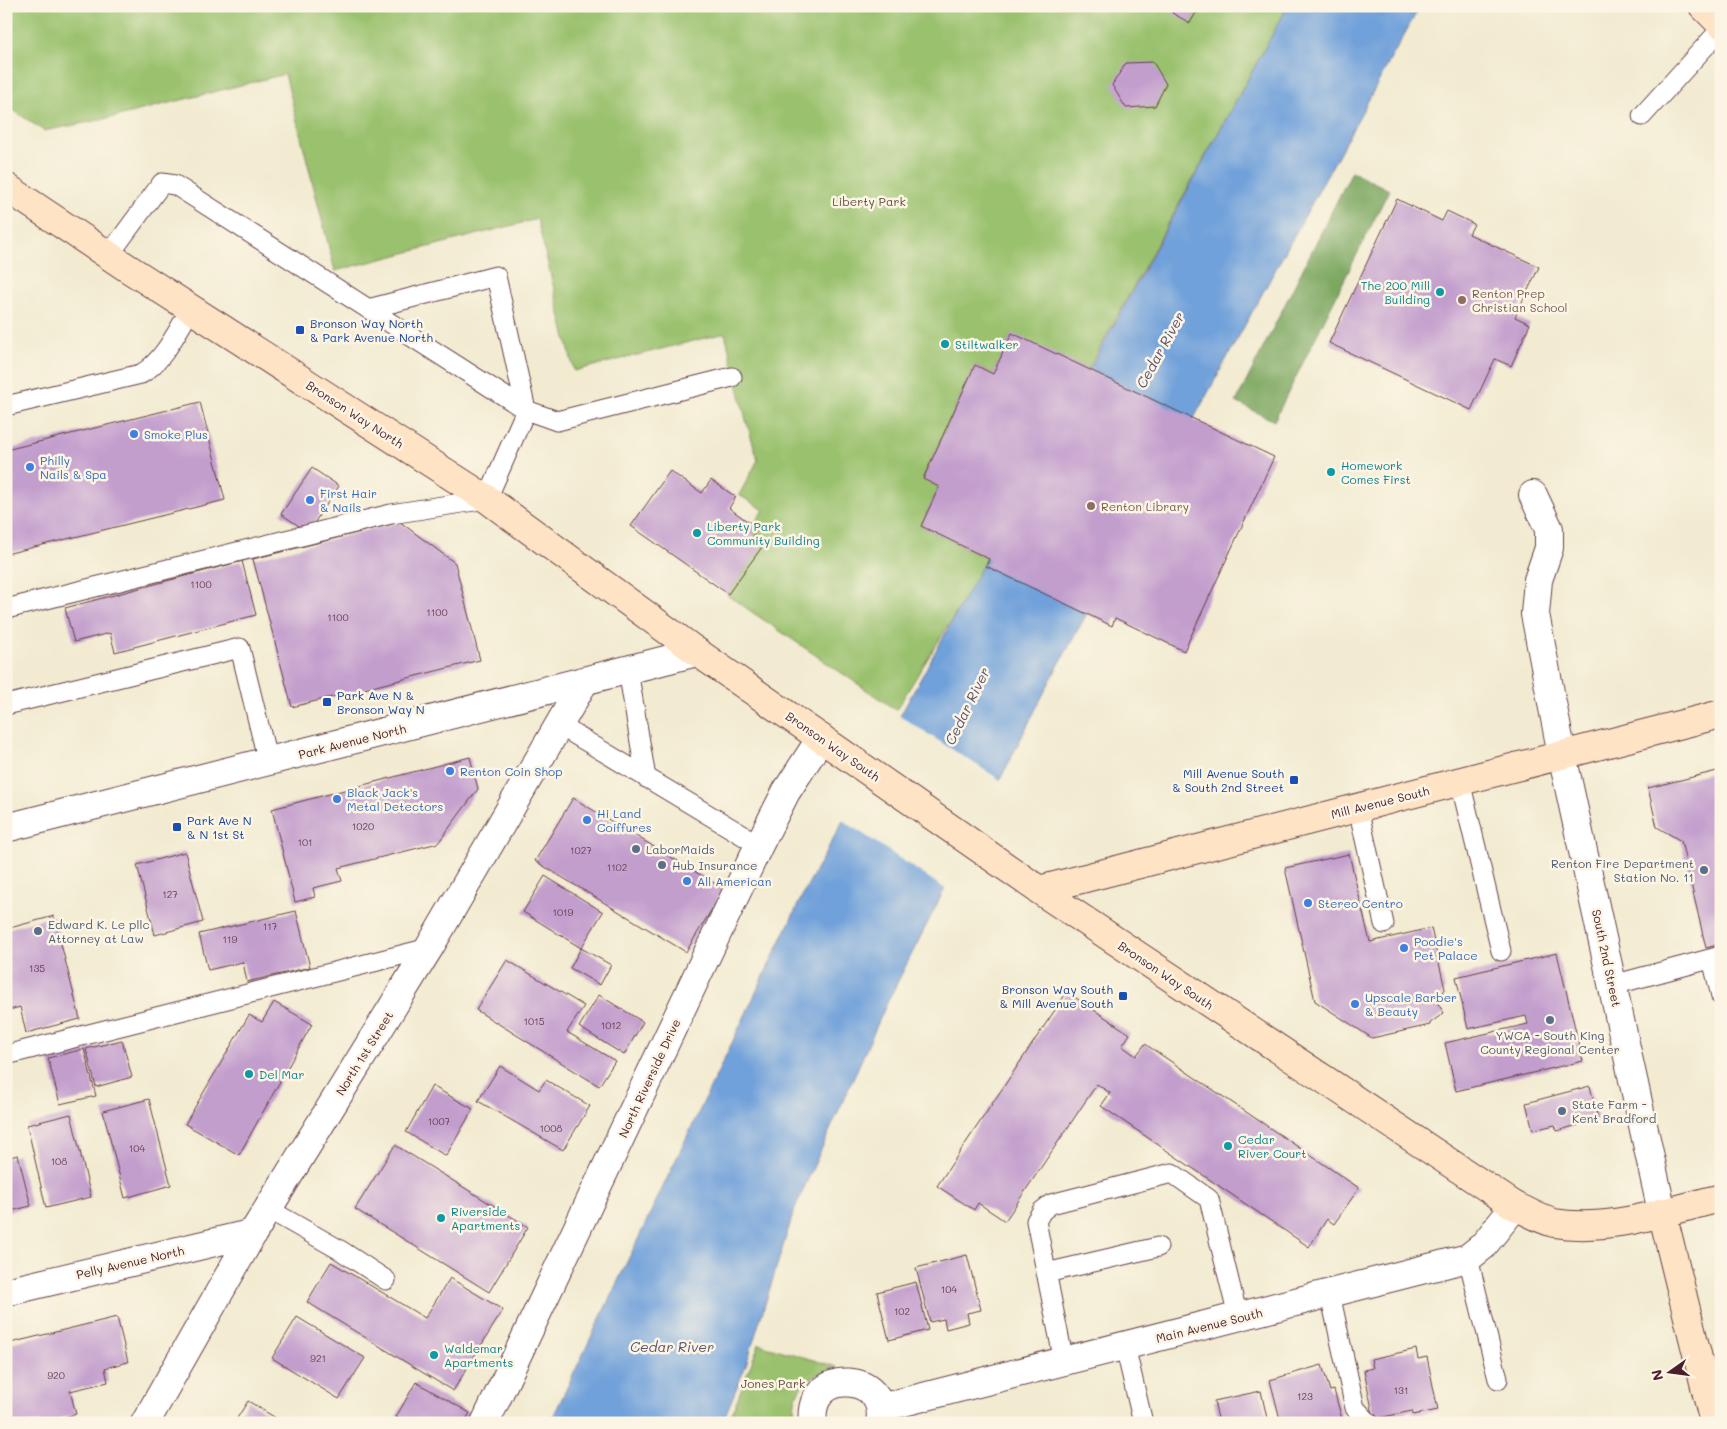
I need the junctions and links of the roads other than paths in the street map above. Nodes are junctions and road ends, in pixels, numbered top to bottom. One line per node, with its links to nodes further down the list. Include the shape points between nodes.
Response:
1 (1703, 6): 2 (main road)
2 (1721, 24)
3 (1721, 29): 4 (lane)
4 (1642, 116)
5 (6, 187): 6 (main road, Bronson Way North)
6 (109, 255): 7 (lane, via 162,182 175,185); 8 (main road, Bronson Way North)
7 (368, 308): 11 (lane); 11 (lane, via 496,276)
8 (191, 309): 10 (lane, via 163,352 141,374); 13 (main road, Bronson Way North)
9 (732, 377): 11 (lane, via 557,422)
10 (6, 406)
11 (526, 410): 13 (lane)
12 (1533, 495): 22 (street, South 2nd Street, via 1549,529 1534,614)
13 (487, 499): 14 (lane, via 391,514); 15 (main road, Bronson Way North)
14 (6, 609)
15 (697, 652): 16 (street, Park Avenue North); 21 (main road, Bronson Way South)
16 (628, 670): 17 (street, Park Avenue North); 24 (lane)
17 (584, 682): 20 (street, North 1st Street); 23 (street, Park Avenue North)
18 (6, 705): 23 (lane, via 240,648)
19 (1721, 714): 22 (main road, Mill Avenue South)
20 (559, 725): 24 (lane); 31 (street, North 1st Street)
21 (821, 738): 28 (street, North Riverside Drive, via 786,792); 29 (main road, Bronson Way South)
22 (1562, 755): 25 (main road, Mill Avenue South); 34 (street, South 2nd Street)
23 (268, 762): 27 (street, Park Avenue North)
24 (646, 778): 28 (lane)
25 (1460, 782): 26 (main road, Mill Avenue South); 32 (lane)
26 (1358, 808): 29 (main road, Mill Avenue South); 30 (lane)
27 (6, 828)
28 (759, 845): 54 (street, North Riverside Drive)
29 (1035, 887): 38 (main road, Bronson Way South)
30 (1384, 924)
31 (429, 948): 36 (lane); 39 (street, North 1st Street)
32 (1500, 951)
33 (1716, 958): 34 (lane); 35 (lane)
34 (1613, 985): 40 (street, South 2nd Street)
35 (1721, 996)
36 (6, 1054)
37 (1721, 1198): 40 (main road)
38 (1515, 1206): 40 (main road, Bronson Way South, via 1552,1222 1589,1225 1624,1222); 43 (street, Main Avenue South, via 1476,1255)
39 (268, 1209): 41 (street, North 1st Street); 45 (lane)
40 (1662, 1212): 58 (main road, South 2nd Street)
41 (253, 1233): 46 (street, Pelly Avenue North); 53 (street, North 1st Street)
42 (1158, 1246): 44 (lane)
43 (1468, 1258): 47 (street, Main Avenue South); 51 (lane)
44 (1046, 1273): 48 (lane, via 1036,1221 1046,1207 1172,1173 1210,1199); 50 (lane)
45 (386, 1280)
46 (6, 1292)
47 (1330, 1294): 48 (street, Main Avenue South); 57 (lane, via 1355,1408)
48 (1238, 1318): 49 (street, Main Avenue South)
49 (1125, 1346): 50 (street, Main Avenue South); 56 (lane)
50 (1064, 1362): 52 (street, Main Avenue South)
51 (1498, 1379)
52 (880, 1416): 55 (street, Main Avenue South, via 876,1398 860,1384 838,1382 828,1387 814,1403)
53 (145, 1423)
54 (485, 1423)
55 (814, 1423)
56 (1143, 1423)
57 (1369, 1423)
58 (1714, 1423)

